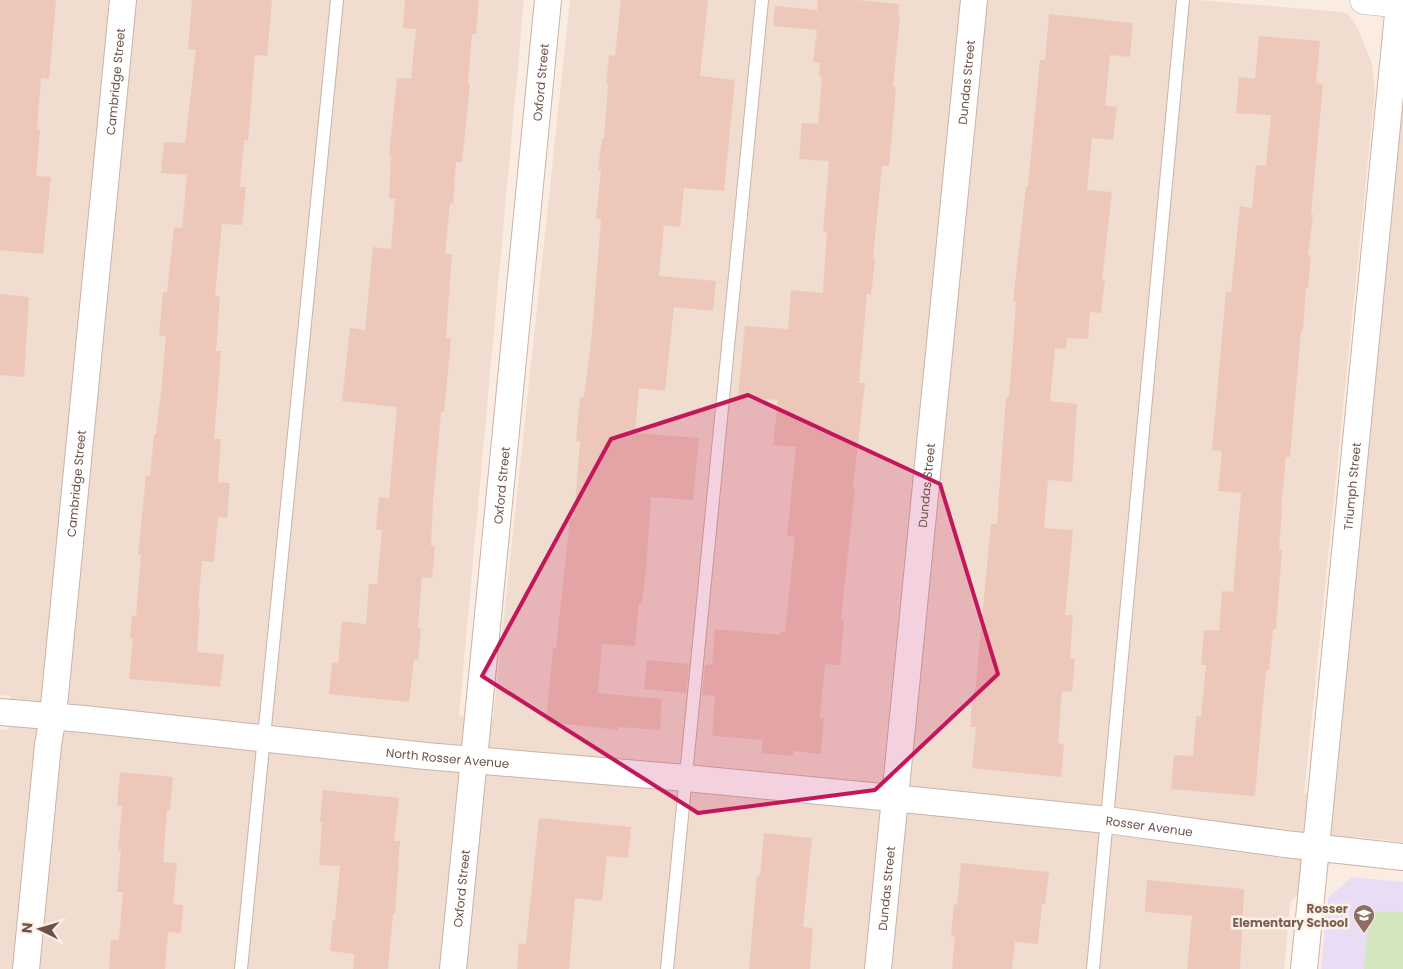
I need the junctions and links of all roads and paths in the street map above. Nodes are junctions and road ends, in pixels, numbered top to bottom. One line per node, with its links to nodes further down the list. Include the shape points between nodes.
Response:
1 (123, 0): 11 (street, Cambridge Street)
2 (337, 0): 12 (lane)
3 (548, 0): 13 (street, Oxford Street)
4 (762, 0): 14 (lane)
5 (974, 0): 15 (street, Dundas Street)
6 (1183, 0): 16 (lane)
7 (1364, 0): 8 (street)
8 (1369, 0): 9 (street)
9 (1401, 4): 17 (street, Triumph Street)
10 (0, 712): 11 (street, North Rosser Avenue)
11 (53, 716): 12 (street, North Rosser Avenue); 19 (street, Cambridge Street)
12 (263, 737): 13 (street, North Rosser Avenue); 20 (lane)
13 (474, 760): 14 (street, North Rosser Avenue); 21 (street, Oxford Street)
14 (686, 778): 15 (street, North Rosser Avenue); 22 (lane)
15 (895, 799): 16 (street, Rosser Avenue); 23 (street, Dundas Street)
16 (1107, 820): 17 (street, Rosser Avenue); 24 (lane)
17 (1316, 848): 18 (street, Rosser Avenue); 25 (street, Triumph Street)
18 (1403, 857)
19 (26, 969)
20 (241, 969)
21 (453, 969)
22 (667, 969)
23 (878, 969)
24 (1092, 969)
25 (1304, 969)

